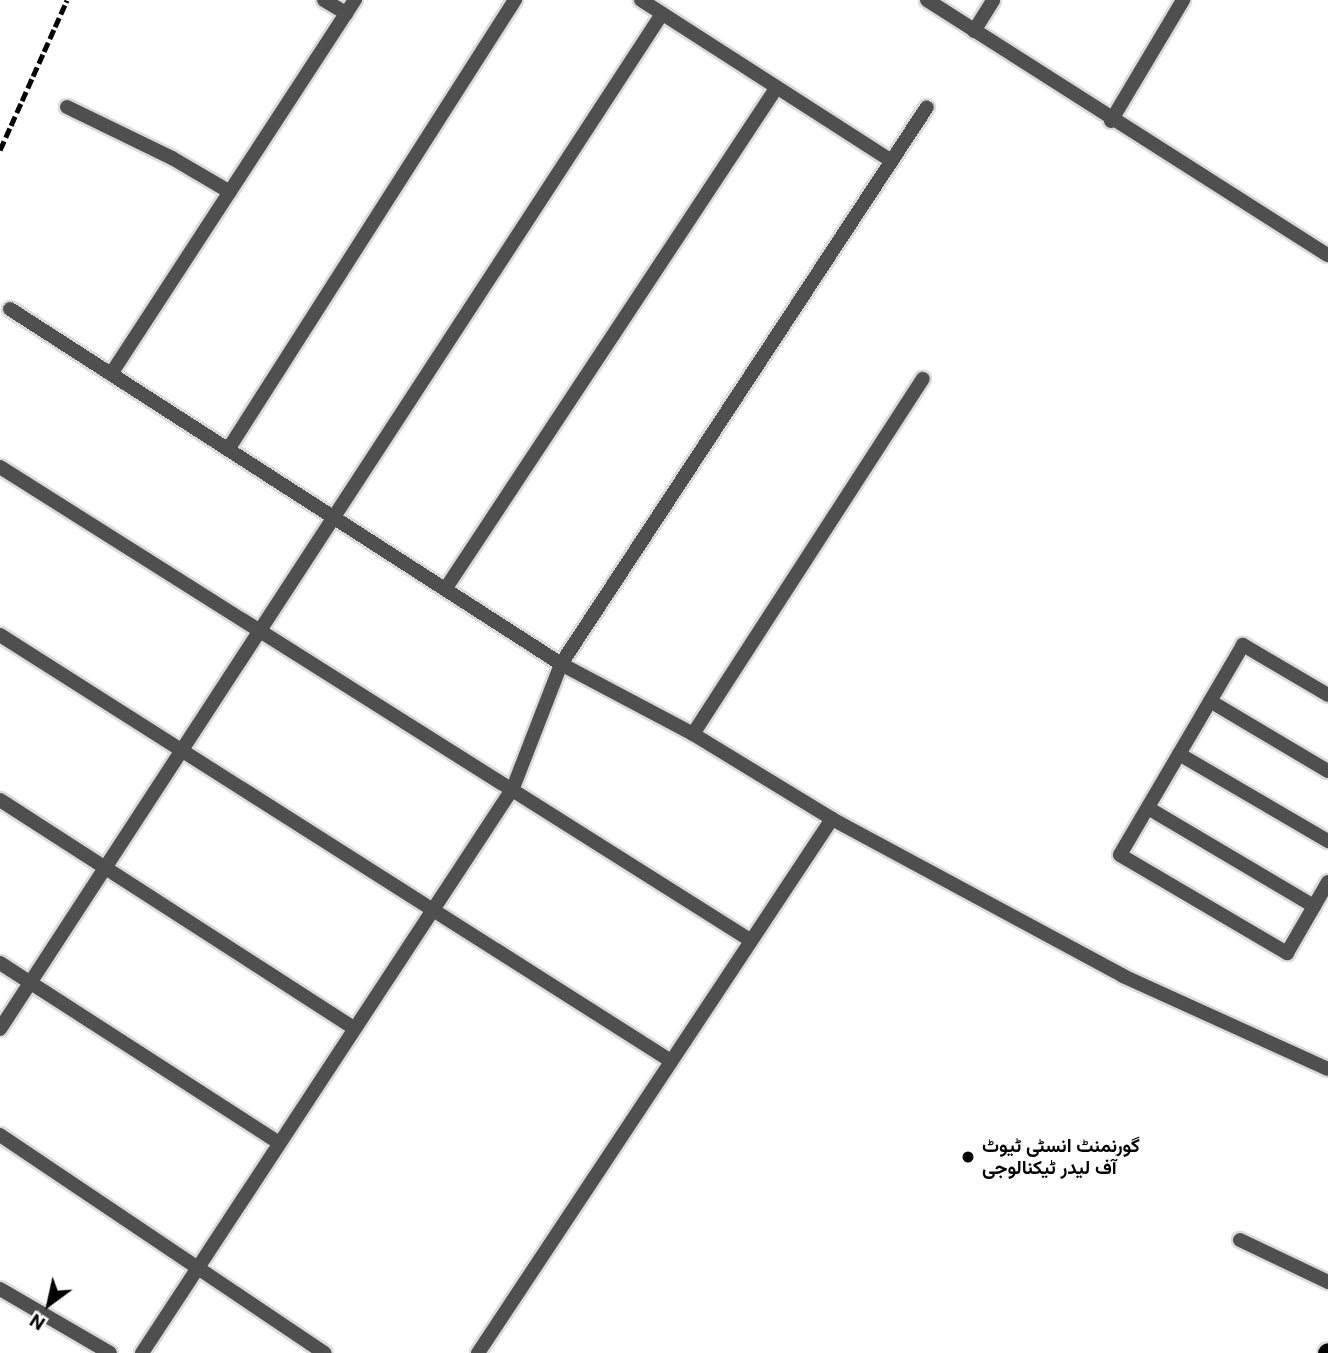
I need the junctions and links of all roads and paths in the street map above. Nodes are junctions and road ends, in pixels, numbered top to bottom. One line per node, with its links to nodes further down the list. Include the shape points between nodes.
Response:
1 (324, 0): 8 (street)
2 (355, 0): 8 (street)
3 (515, 0): 21 (street)
4 (641, 0): 9 (street)
5 (927, 0): 10 (street)
6 (993, 0): 10 (street)
7 (1184, 0): 14 (street)
8 (346, 13): 16 (street)
9 (662, 14): 11 (street); 23 (street)
10 (974, 31): 14 (street)
11 (777, 88): 15 (street); 24 (street)
12 (67, 107): 16 (street, via 161,152)
13 (927, 107): 15 (street)
14 (1111, 121): 17 (street)
15 (892, 161): 27 (street)
16 (230, 192): 19 (street)
17 (1328, 255)
18 (10, 309): 19 (street)
19 (111, 374): 21 (street)
20 (923, 379): 30 (street)
21 (229, 448): 23 (street)
22 (0, 467): 25 (street)
23 (334, 514): 24 (street); 25 (street)
24 (446, 588): 27 (street)
25 (262, 631): 31 (street); 34 (street)
26 (0, 635): 31 (street)
27 (561, 664): 30 (street); 34 (street)
28 (1328, 695): 29 (street, via 1243,645)
29 (1210, 701): 32 (street); 33 (street)
30 (693, 734): 37 (street)
31 (184, 750): 39 (street); 42 (street)
32 (1180, 754): 36 (street); 38 (street)
33 (1328, 771)
34 (513, 788): 42 (street); 43 (street)
35 (0, 800): 39 (street)
36 (1148, 808): 41 (street); 41 (street, via 1120,855 1287,953)
37 (832, 819): 43 (street); 49 (street, via 1123,976)
38 (1328, 841)
39 (106, 868): 45 (street); 46 (street)
40 (1328, 882): 41 (street)
41 (1314, 906)
42 (434, 908): 46 (street); 48 (street)
43 (750, 940): 48 (street)
44 (0, 963): 45 (street)
45 (31, 983): 47 (street); 51 (street)
46 (354, 1028): 51 (street)
47 (0, 1029)
48 (670, 1061): 59 (street)
49 (1328, 1069)
50 (0, 1135): 53 (street)
51 (279, 1143): 53 (street)
52 (1240, 1240): 54 (street)
53 (198, 1266): 57 (street); 58 (street)
54 (1328, 1282)
55 (0, 1289): 56 (street)
56 (110, 1353)
57 (142, 1353)
58 (325, 1353)
59 (478, 1353)

